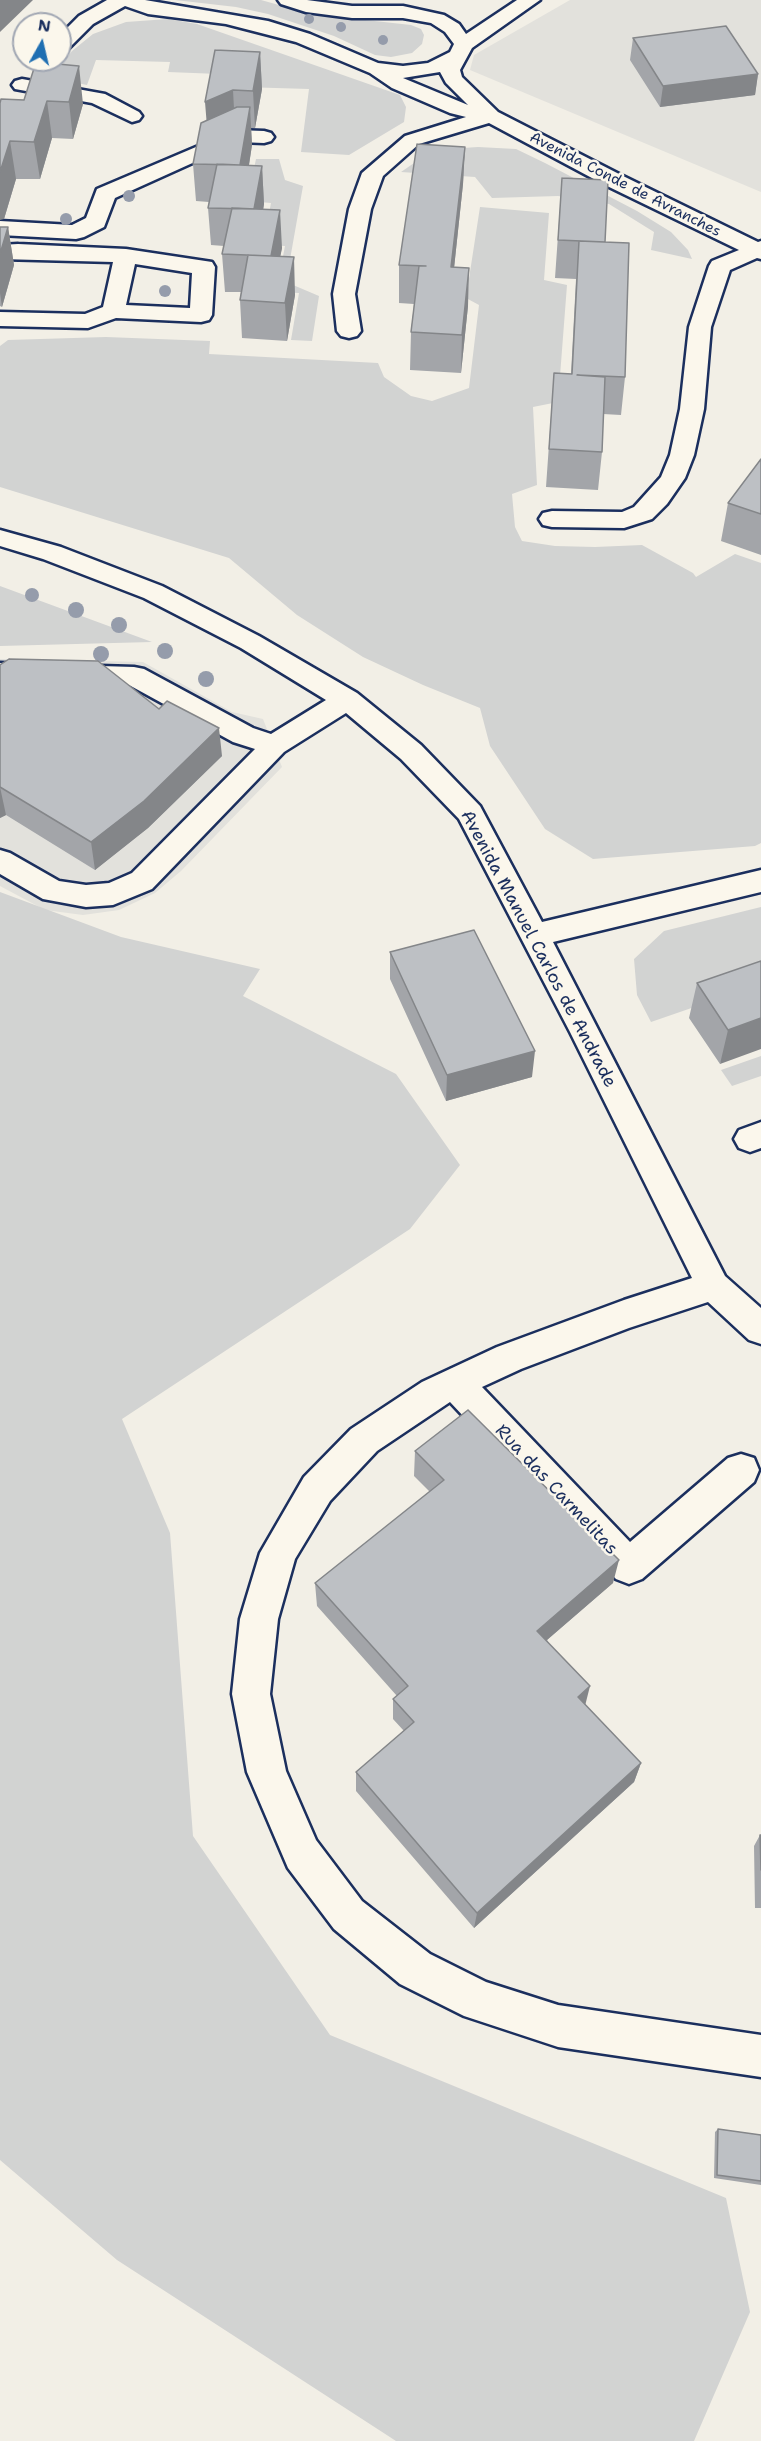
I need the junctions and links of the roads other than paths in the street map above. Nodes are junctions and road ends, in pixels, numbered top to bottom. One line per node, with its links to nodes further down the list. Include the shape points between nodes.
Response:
1 (121, 0): 7 (street, via 86,20)
2 (128, 0): 9 (street, via 148,8 268,27)
3 (288, 0): 6 (street, via 352,12)
4 (435, 0): 6 (street)
5 (530, 0): 8 (street)
6 (403, 12): 8 (street, via 437,19 453,28)
7 (72, 34)
8 (460, 50): 9 (street, via 434,68 403,72); 12 (street, Avenida Conde de Avranches, via 450,70 453,79)
9 (374, 68): 12 (street, Avenida Conde de Avranches, via 399,84 457,109)
10 (34, 72): 11 (street, via 14,91 98,98)
11 (132, 116)
12 (491, 116): 15 (street, Avenida Conde de Avranches); 20 (street, via 412,140 373,173 360,209 344,294)
13 (264, 137): 14 (street, via 236,136 105,194 96,222 76,232)
14 (0, 228)
15 (759, 250): 21 (street, via 720,266 700,327 692,409 682,455 673,478 658,498 643,513 624,520)
16 (0, 252): 17 (street)
17 (126, 256): 18 (street); 18 (street, via 204,267 201,315)
18 (113, 311): 19 (street, via 88,321)
19 (0, 319)
20 (349, 331)
21 (552, 519)
22 (0, 538): 24 (street, Avenida Manuel Carlos de Andrade, via 52,553 153,592 250,642)
23 (0, 672): 25 (street, via 134,676 243,735)
24 (347, 700): 25 (street); 28 (street, Avenida Manuel Carlos de Andrade, via 411,752 470,813)
25 (274, 745): 26 (street, via 142,881 113,894 86,896 52,891)
26 (0, 861)
27 (761, 881): 28 (street)
28 (533, 936): 29 (street, Avenida Manuel Carlos de Andrade)
29 (713, 1286): 30 (street); 31 (street, via 561,1338)
30 (761, 1329)
31 (455, 1383): 32 (street, Rua das Carmelitas, via 629,1567); 33 (street, via 364,1440 317,1489 278,1553 259,1619 250,1694 267,1772 302,1854 348,1915 415,1969 479,2001 558,2026)
32 (741, 1470)
33 (761, 2056)

